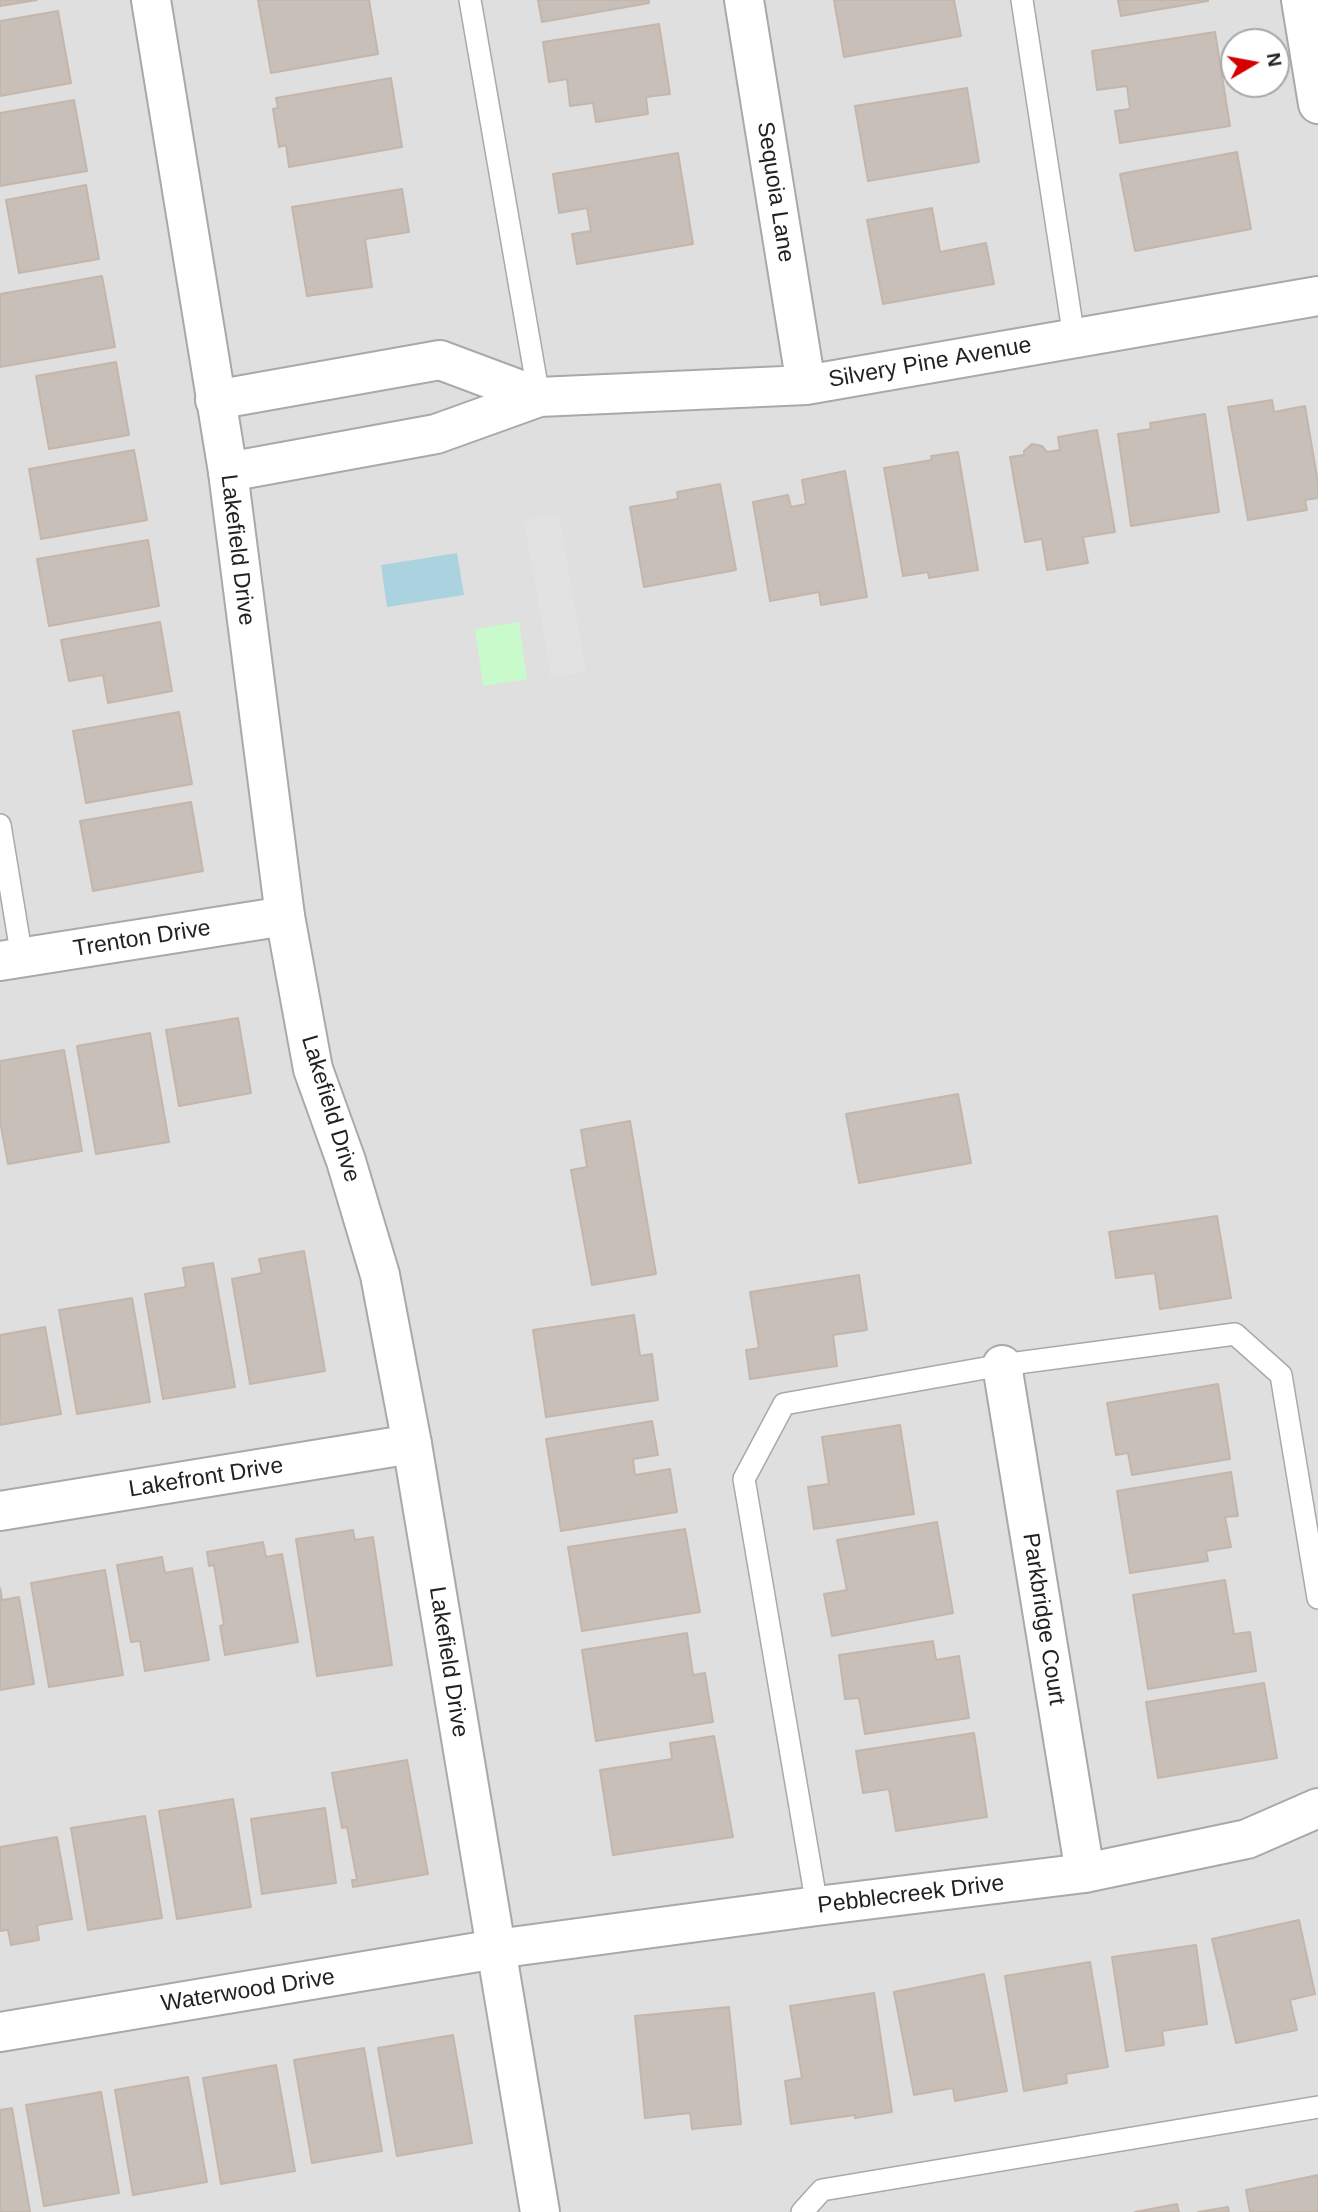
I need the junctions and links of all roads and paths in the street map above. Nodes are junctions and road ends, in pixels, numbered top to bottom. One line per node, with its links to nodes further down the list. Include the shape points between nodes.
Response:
1 (151, 0): 11 (street, Lakefield Drive)
2 (470, 0): 10 (lane)
3 (744, 0): 9 (street, Sequoia Lane)
4 (1022, 0): 8 (lane)
5 (1301, 0): 6 (street)
6 (1318, 104)
7 (1318, 296): 8 (street, Silvery Pine Avenue)
8 (1074, 338): 9 (street, Silvery Pine Avenue)
9 (806, 385): 10 (street, Silvery Pine Avenue)
10 (539, 397): 11 (street, Silvery Pine Avenue, via 440,360); 12 (street, Silvery Pine Avenue, via 436,434)
11 (215, 400): 12 (street, Lakefield Drive)
12 (228, 472): 14 (street, Lakefield Drive)
13 (0, 825): 15 (lane)
14 (285, 916): 15 (street, Trenton Drive); 17 (street, Lakefield Drive, via 313,1069 380,1275)
15 (11, 960)
16 (1002, 1365): 19 (lane, via 1235,1334 1281,1375); 21 (street, Parkbridge Court); 22 (lane, via 784,1404 744,1479)
17 (412, 1444): 18 (street, Lakefront Drive); 23 (street, Lakefield Drive)
18 (0, 1511)
19 (1318, 1598)
20 (1318, 1808): 21 (street, Pebblecreek Drive, via 1247,1839)
21 (1085, 1873): 22 (street, Pebblecreek Drive)
22 (817, 1906): 23 (street, Pebblecreek Drive)
23 (496, 1949): 24 (street, Waterwood Drive); 26 (street, Lakefield Drive)
24 (0, 2032)
25 (1318, 2108): 27 (lane, via 822,2190)
26 (540, 2212)
27 (802, 2212)

